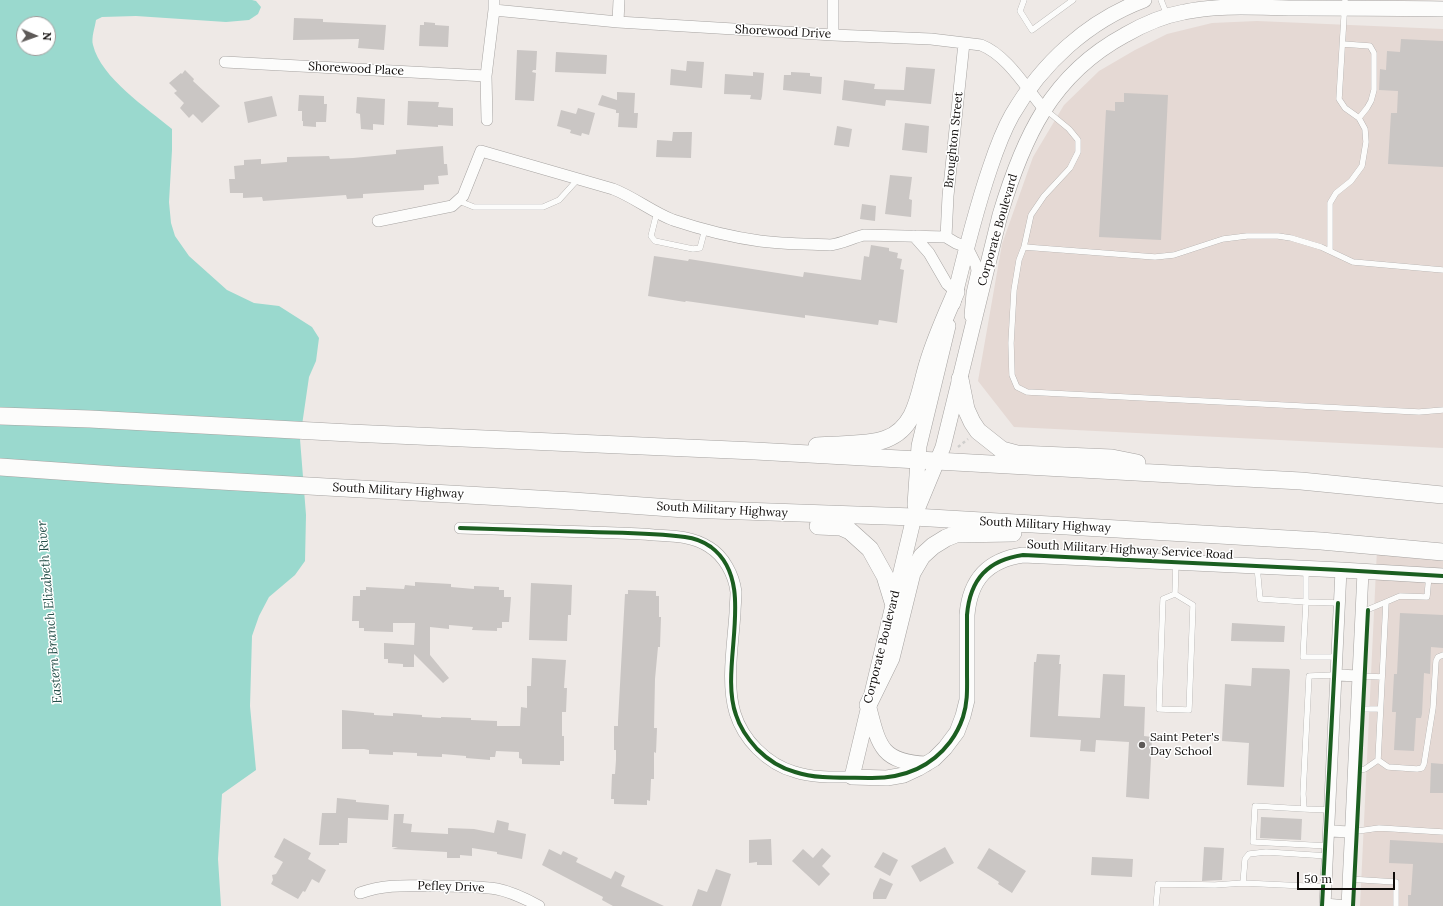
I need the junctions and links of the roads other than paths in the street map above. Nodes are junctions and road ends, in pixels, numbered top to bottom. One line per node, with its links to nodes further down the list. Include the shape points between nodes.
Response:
1 (619, 0): 11 (street)
2 (833, 0): 12 (street)
3 (1024, 0): 4 (lane, via 1020,11 1032,30)
4 (1073, 0)
5 (1144, 0): 17 (street, Corporate Boulevard, via 1087,31 1060,52)
6 (1162, 0): 10 (lane)
7 (1345, 3): 9 (street, Corporate Boulevard); 10 (street, Corporate Boulevard, via 1301,8 1236,6 1184,11); 14 (lane)
8 (494, 5): 11 (street, Shorewood Drive); 16 (street)
9 (1443, 9)
10 (1167, 16): 18 (street, Corporate Boulevard, via 1146,23 1094,54 1073,72)
11 (618, 22): 12 (street, Shorewood Drive)
12 (833, 35): 13 (street, Shorewood Drive)
13 (964, 43): 17 (street, Shorewood Drive, via 988,48 1010,66); 27 (street, Broughton Street)
14 (1343, 44): 19 (lane, via 1339,99 1345,108); 19 (lane, via 1370,46 1374,53 1372,101)
15 (225, 62): 16 (street, Shorewood Place)
16 (486, 76): 20 (street)
17 (1028, 90): 18 (street, Shorewood Drive); 28 (street, Corporate Boulevard, via 1012,116 995,153)
18 (1044, 109): 29 (lane, via 1069,129 1078,140 1078,152 1070,168 1044,196 1031,215); 33 (street, Corporate Boulevard, via 1025,143 1009,184)
19 (1359, 118): 30 (lane, via 1365,129 1366,142 1362,166 1351,181 1336,193 1330,203)
20 (487, 120)
21 (578, 179): 22 (lane, via 559,200 543,207 474,207); 22 (street, via 481,151); 23 (street, via 613,188)
22 (459, 201): 24 (street, via 443,209)
23 (657, 212): 25 (street, via 673,220); 25 (lane, via 652,236 655,241 693,249 700,248)
24 (378, 221)
25 (706, 229): 26 (street, via 760,241 830,245 864,235)
26 (914, 236): 27 (street); 32 (street)
27 (946, 237): 28 (street)
28 (967, 247): 32 (street, Corporate Boulevard); 33 (street, via 976,265)
29 (1024, 247): 30 (lane, via 1155,257 1174,255 1223,239 1254,236 1291,238); 35 (lane, via 1014,290 1011,343 1012,375 1017,387 1027,392 1419,412)
30 (1330, 251): 31 (lane, via 1353,262)
31 (1443, 270)
32 (956, 292): 37 (main road, via 928,362 916,408 904,428 887,439 869,443); 38 (street, Corporate Boulevard, via 919,446)
33 (969, 338): 34 (street, Corporate Boulevard)
34 (960, 379): 39 (street, Corporate Boulevard); 41 (main road, via 966,409 972,422 978,431 1002,450 1017,454 1112,458)
35 (1443, 410)
36 (0, 416): 37 (main road)
37 (755, 451): 38 (main road)
38 (918, 461): 39 (main road); 44 (street, Corporate Boulevard)
39 (937, 462): 41 (main road); 44 (street, Corporate Boulevard)
40 (0, 467): 43 (main road, South Military Highway)
41 (1208, 476): 42 (main road)
42 (1443, 495)
43 (685, 510): 44 (main road, South Military Highway); 55 (main road, via 760,523 841,527 850,531 870,549 885,576)
44 (914, 518): 46 (main road, South Military Highway); 55 (street, Corporate Boulevard)
45 (460, 528): 71 (street, South Military Highway Service Road, via 686,537 711,547 729,568 736,592 732,698 742,730 764,756 794,772 815,777)
46 (1083, 528): 47 (main road, South Military Highway, via 1320,541); 65 (main road, via 956,534 933,546 922,556 912,573 892,658)
47 (1443, 552)
48 (1176, 562): 49 (street, South Military Highway Service Road); 54 (lane); 69 (street, South Military Highway Service Road, via 1023,555 999,560 988,568 977,580 968,606 967,700 963,716 957,732 945,748)
49 (1257, 566): 50 (street, South Military Highway Service Road); 56 (lane, via 1260,599)
50 (1306, 568): 51 (street, South Military Highway Service Road); 56 (lane)
51 (1341, 570): 52 (street, South Military Highway Service Road); 58 (street)
52 (1364, 572): 53 (street, South Military Highway Service Road); 59 (street)
53 (1436, 576): 57 (lane, via 1427,597 1400,596)
54 (1175, 594): 54 (lane, via 1163,599 1158,709 1189,710 1193,605)
55 (893, 602): 65 (street, Corporate Boulevard)
56 (1306, 602): 58 (lane); 61 (lane, via 1303,657)
57 (1386, 602): 59 (lane); 64 (lane)
58 (1340, 603): 61 (street)
59 (1362, 612): 63 (street)
60 (1443, 655): 68 (lane, via 1436,661 1433,708 1422,768 1388,767)
61 (1337, 657): 62 (street)
62 (1336, 676): 63 (street); 72 (lane, via 1309,676); 73 (street)
63 (1359, 676): 64 (lane); 66 (street)
64 (1382, 677): 67 (lane)
65 (868, 705): 69 (street, via 877,738 889,755 913,764); 71 (street, Corporate Boulevard)
66 (1357, 709): 67 (lane); 70 (street)
67 (1380, 709): 68 (lane)
68 (1378, 760): 70 (lane, via 1365,769)
69 (926, 764): 71 (street, South Military Highway Service Road, via 904,775)
70 (1354, 771): 75 (street)
71 (852, 777)
72 (1304, 809): 73 (lane); 77 (lane, via 1255,806 1253,842)
73 (1330, 810): 74 (street)
74 (1329, 831): 75 (street); 77 (street)
75 (1351, 832): 76 (lane, via 1379,828); 78 (street)
76 (1443, 832)
77 (1328, 851): 79 (lane, via 1249,854 1245,860); 80 (street)
78 (1348, 879): 85 (street); 86 (lane, via 1396,882)
79 (1243, 883): 80 (lane); 84 (lane, via 1158,884)
80 (1326, 887): 82 (street)
81 (360, 893): 83 (street, Pefley Drive, via 389,886 479,887 517,895)
82 (1325, 905): 85 (street)
83 (539, 906)
84 (1156, 906)
85 (1347, 906)
86 (1396, 906)

